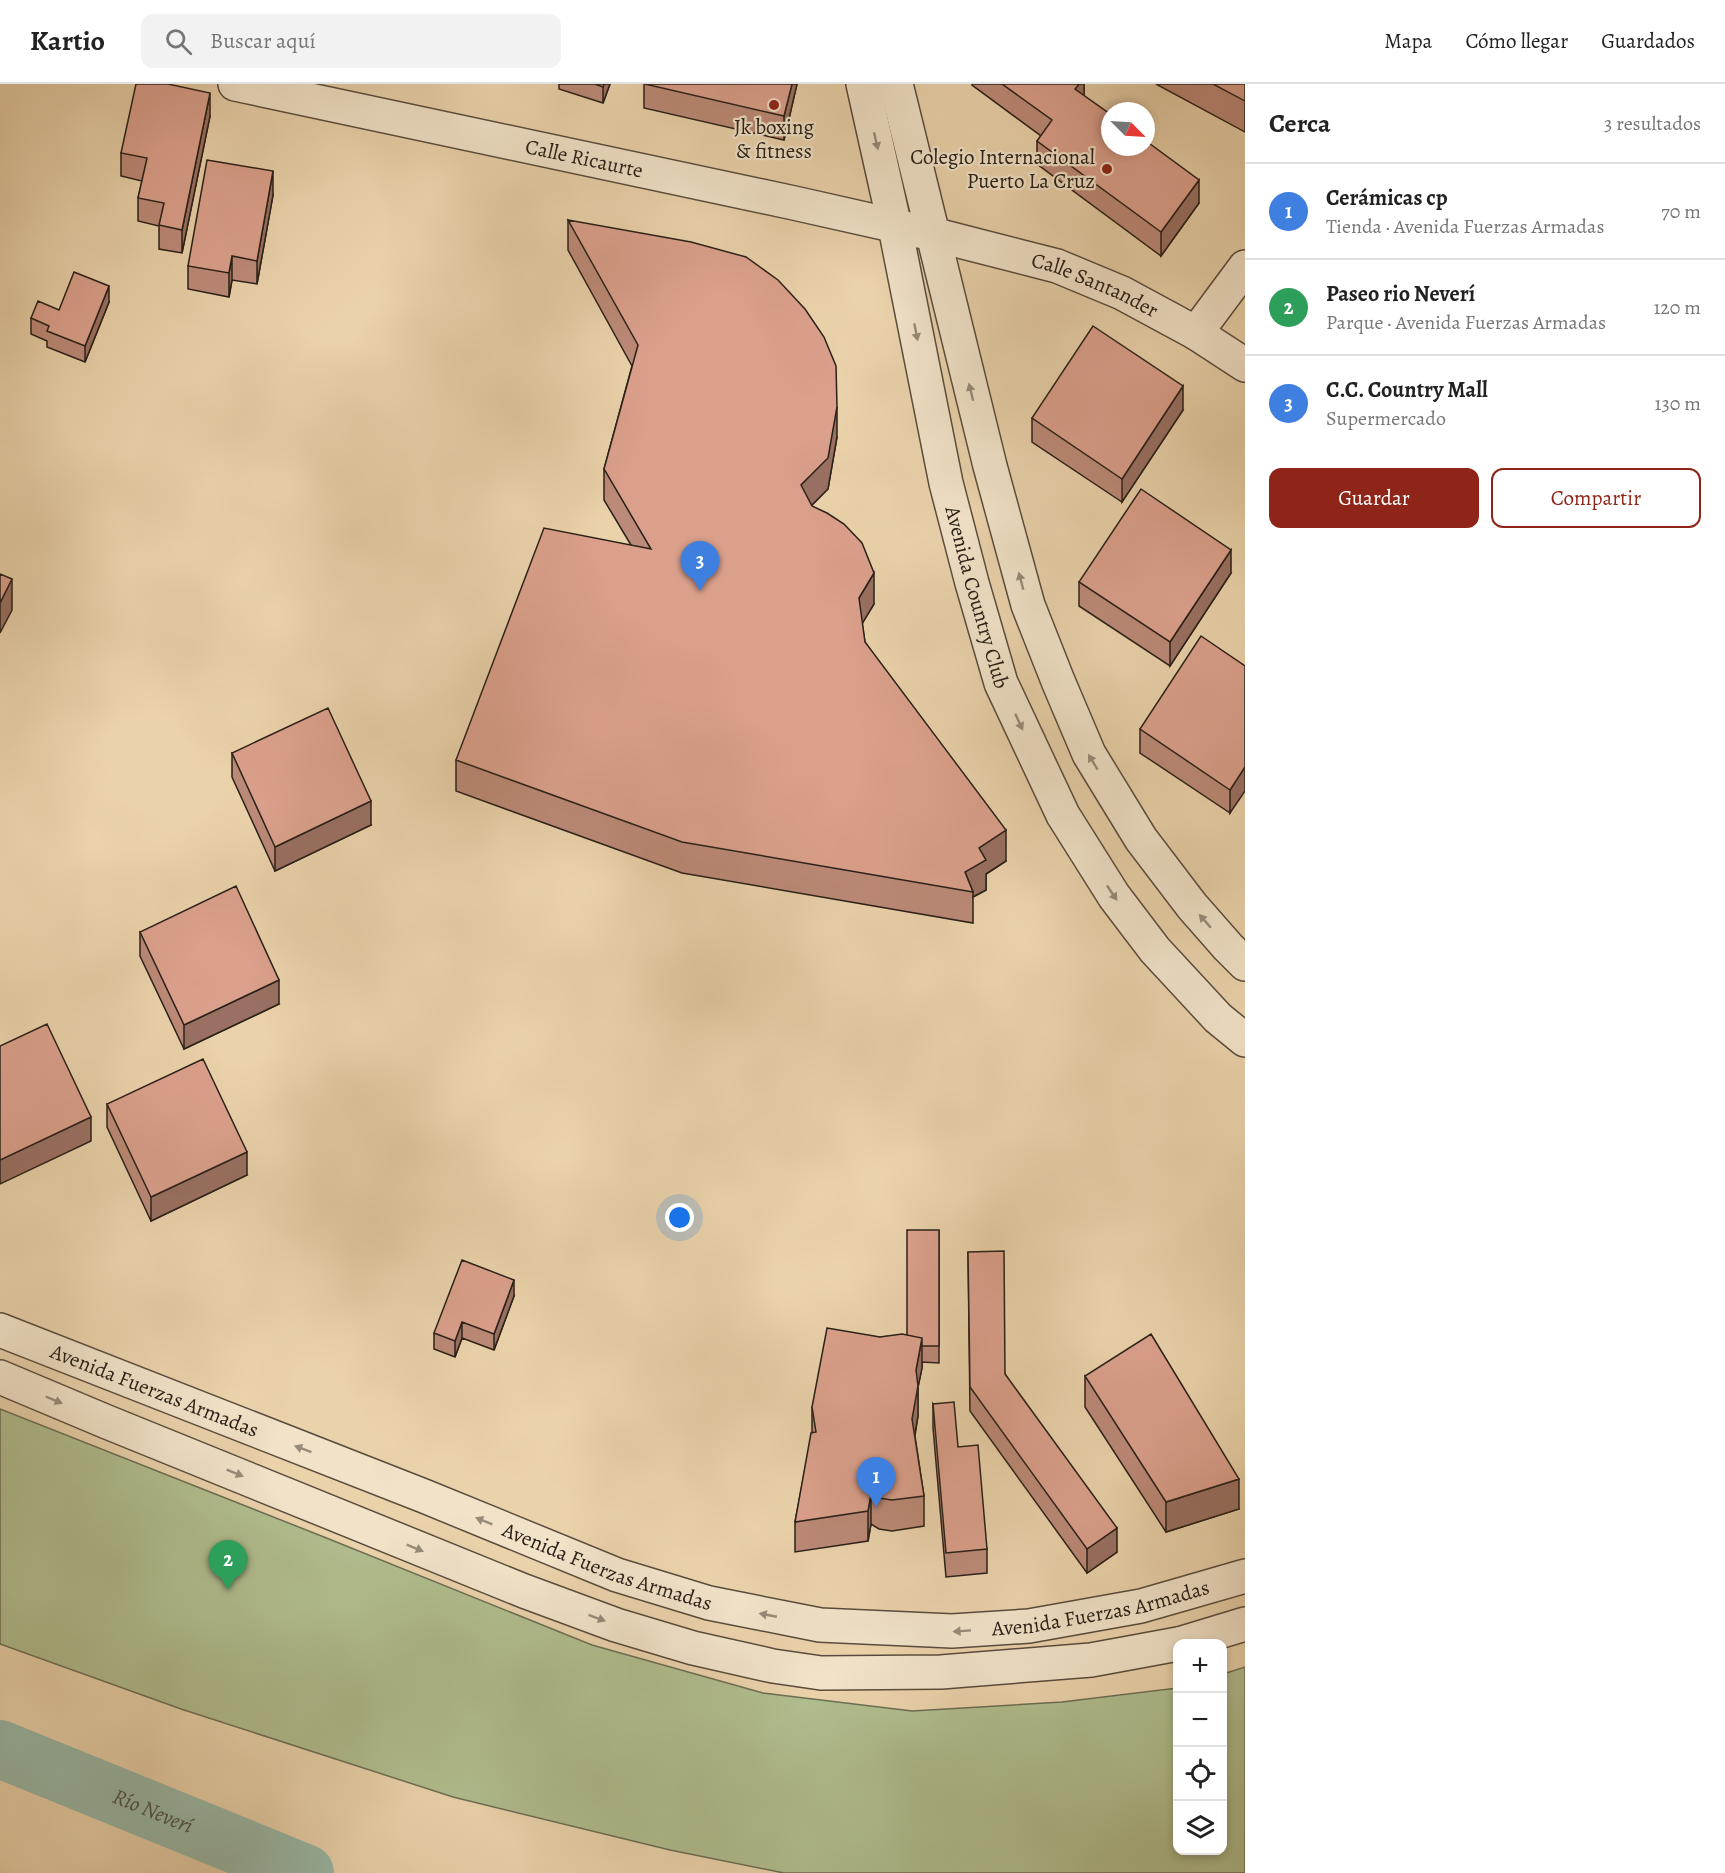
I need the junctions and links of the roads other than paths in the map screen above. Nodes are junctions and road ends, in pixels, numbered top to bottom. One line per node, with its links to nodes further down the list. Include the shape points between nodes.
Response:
1 (235, 84): 4 (street, Calle Ricaurte)
2 (863, 84): 4 (street, Avenida Country Club, one-way to 4)
3 (896, 84): 5 (street)
4 (895, 227): 5 (street, Calle Ricaurte); 10 (street, Avenida Country Club, one-way to 10, via 946,483 1000,683 1063,815 1114,896 1162,958 1218,1018)
5 (932, 234): 7 (street, Calle Santander, via 1057,267 1122,292); 9 (street, one-way to 5, via 1192,906 1141,839 1089,754 1028,604)
6 (1245, 267): 7 (street)
7 (1196, 333): 8 (street, Calle Santander)
8 (1245, 365)
9 (1245, 964)
10 (1245, 1040)
11 (0, 1330): 13 (street, Avenida Fuerzas Armadas, one-way to 11, via 1140,1606 1029,1626 952,1631 820,1625 708,1603 617,1575)
12 (0, 1377): 16 (street, Avenida Fuerzas Armadas, one-way to 16, via 524,1592 616,1625 762,1664 821,1673 940,1672 1091,1660)
13 (1245, 1576)
14 (1245, 1624): 15 (street, Avenida Fuerzas Armadas)
15 (1195, 1639)
16 (1173, 1645)

